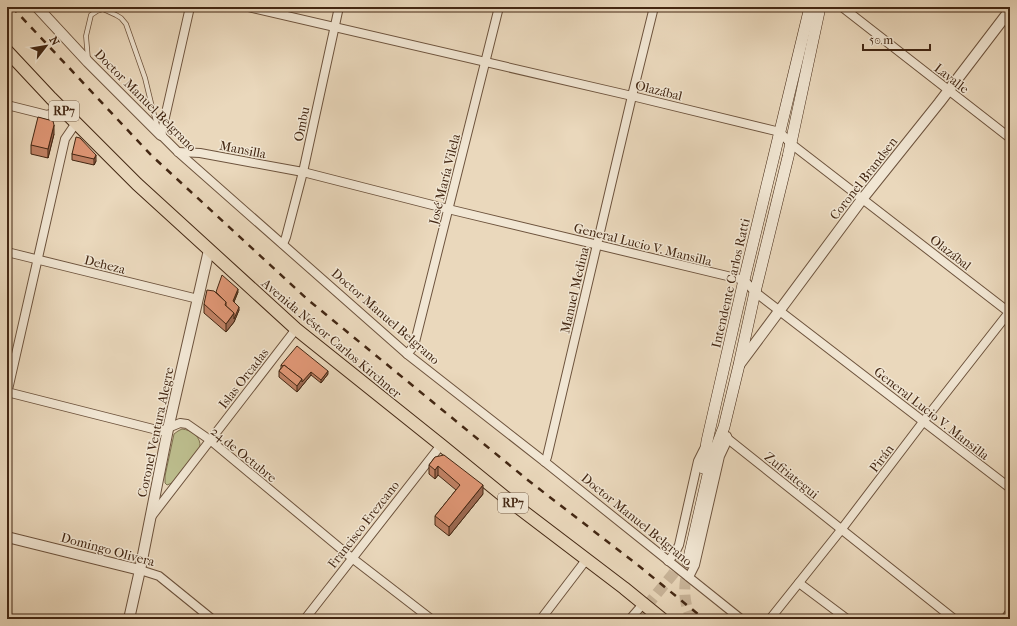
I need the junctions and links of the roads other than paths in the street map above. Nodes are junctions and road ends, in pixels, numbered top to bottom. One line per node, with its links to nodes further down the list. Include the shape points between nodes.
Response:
1 (37, 7): 13 (street, Doctor Manuel Belgrano)
2 (190, 7): 21 (street)
3 (248, 7): 11 (street, Olazábal)
4 (339, 7): 11 (street, Ombu)
5 (499, 7): 14 (street, José María Vilela)
6 (654, 7): 16 (street, Manuel Medina)
7 (810, 7): 20 (main road, Intendente Carlos Ratti)
8 (820, 7): 23 (main road, Intendente Carlos Ratti)
9 (842, 7): 15 (street, Lavalle)
10 (1010, 10): 15 (street, Coronel Brandsen)
11 (334, 27): 14 (street, Olazábal); 25 (street, Ombu)
12 (7, 51): 18 (main road, Avenida Néstor Carlos Kirchner / RP7)
13 (88, 62): 21 (street, Doctor Manuel Belgrano); 21 (lane, via 86,36 91,15 103,9 110,11 126,24)
14 (486, 63): 16 (street, Olazábal); 27 (street, José María Vilela)
15 (948, 90): 22 (street, Lavalle); 26 (street, Coronel Brandsen)
16 (632, 96): 20 (street, Olazábal); 29 (street, Manuel Medina)
17 (7, 105): 18 (street, via 47,115)
18 (62, 110): 19 (main road, Avenida Néstor Carlos Kirchner / RP7)
19 (76, 123): 30 (main road, Avenida Néstor Carlos Kirchner / RP7); 32 (street, via 65,139)
20 (780, 132): 23 (street, Olazábal); 33 (main road, Intendente Carlos Ratti)
21 (161, 135): 24 (street, Doctor Manuel Belgrano)
22 (1010, 138)
23 (790, 143): 26 (street, Olazábal); 34 (main road, Intendente Carlos Ratti)
24 (178, 152): 25 (street, Mansilla, via 200,153); 28 (street, Doctor Manuel Belgrano)
25 (303, 172): 27 (street, General Lucio V. Mansilla); 28 (street, Ombu)
26 (863, 198): 36 (street, Coronel Brandsen); 37 (street, Olazábal)
27 (448, 209): 29 (street, General Lucio V. Mansilla); 39 (street, José María Vilela, via 414,346)
28 (283, 244): 39 (street, Doctor Manuel Belgrano)
29 (597, 245): 33 (street, General Lucio V. Mansilla); 49 (street, Manuel Medina)
30 (209, 250): 35 (street, Coronel Ventura Alegre); 38 (main road, Avenida Néstor Carlos Kirchner / RP7)
31 (7, 252): 32 (street, Deheza)
32 (37, 259): 35 (street, Deheza); 41 (street)
33 (744, 280): 34 (street, General Lucio V. Mansilla); 47 (main road, Intendente Carlos Ratti)
34 (755, 292): 36 (street, General Lucio V. Mansilla); 40 (main road, Intendente Carlos Ratti)
35 (198, 299): 44 (street, Coronel Ventura Alegre)
36 (780, 310): 40 (street, Coronel Brandsen); 42 (street, General Lucio V. Mansilla)
37 (1010, 312): 42 (street, Pirán)
38 (296, 329): 46 (street, Islas Orcadas); 48 (main road, Avenida Néstor Carlos Kirchner / RP7)
39 (407, 354): 49 (street, Doctor Manuel Belgrano)
40 (739, 364): 43 (main road, Intendente Carlos Ratti)
41 (7, 393): 44 (street, 24 de Octubre, via 161,431)
42 (923, 422): 50 (street, General Lucio V. Mansilla); 52 (street, Pirán)
43 (724, 427): 45 (street); 47 (main road, Intendente Carlos Ratti, via 714,452 685,560)
44 (168, 429): 46 (street, 24 de Octubre, via 180,423 187,424); 51 (street, Coronel Ventura Alegre)
45 (728, 439): 52 (street, Zufriategui); 58 (street, via 720,456 695,565)
46 (210, 440): 51 (street, Islas Orcadas); 54 (street, 24 de Octubre)
47 (707, 441): 56 (street, Intendente Carlos Ratti, via 698,461 679,545)
48 (441, 445): 54 (street, Francisco Erezcano); 55 (main road, Avenida Néstor Carlos Kirchner / RP7)
49 (544, 462): 56 (street, Doctor Manuel Belgrano)
50 (1010, 488)
51 (151, 517): 57 (street, Coronel Ventura Alegre)
52 (841, 530): 59 (street, Pirán); 72 (street, Zufriategui)
53 (7, 537): 57 (street, Domingo Olivera)
54 (352, 558): 64 (street, Francisco Erezcano); 65 (street, 24 de Octubre)
55 (586, 560): 60 (main road, Avenida Néstor Carlos Kirchner / RP7); 66 (street)
56 (668, 561): 58 (street, Doctor Manuel Belgrano)
57 (140, 570): 62 (street, Coronel Ventura Alegre); 63 (street, Domingo Olivera, via 159,576)
58 (689, 577): 69 (street, Doctor Manuel Belgrano)
59 (799, 583): 70 (street, Pirán); 71 (street)
60 (643, 604): 67 (street); 68 (main road, Avenida Néstor Carlos Kirchner / RP7)
61 (1010, 612): 73 (street)
62 (129, 619)
63 (212, 619)
64 (305, 619)
65 (431, 619)
66 (541, 619)
67 (630, 619)
68 (662, 619)
69 (741, 619)
70 (770, 619)
71 (847, 619)
72 (954, 619)
73 (1005, 619)

